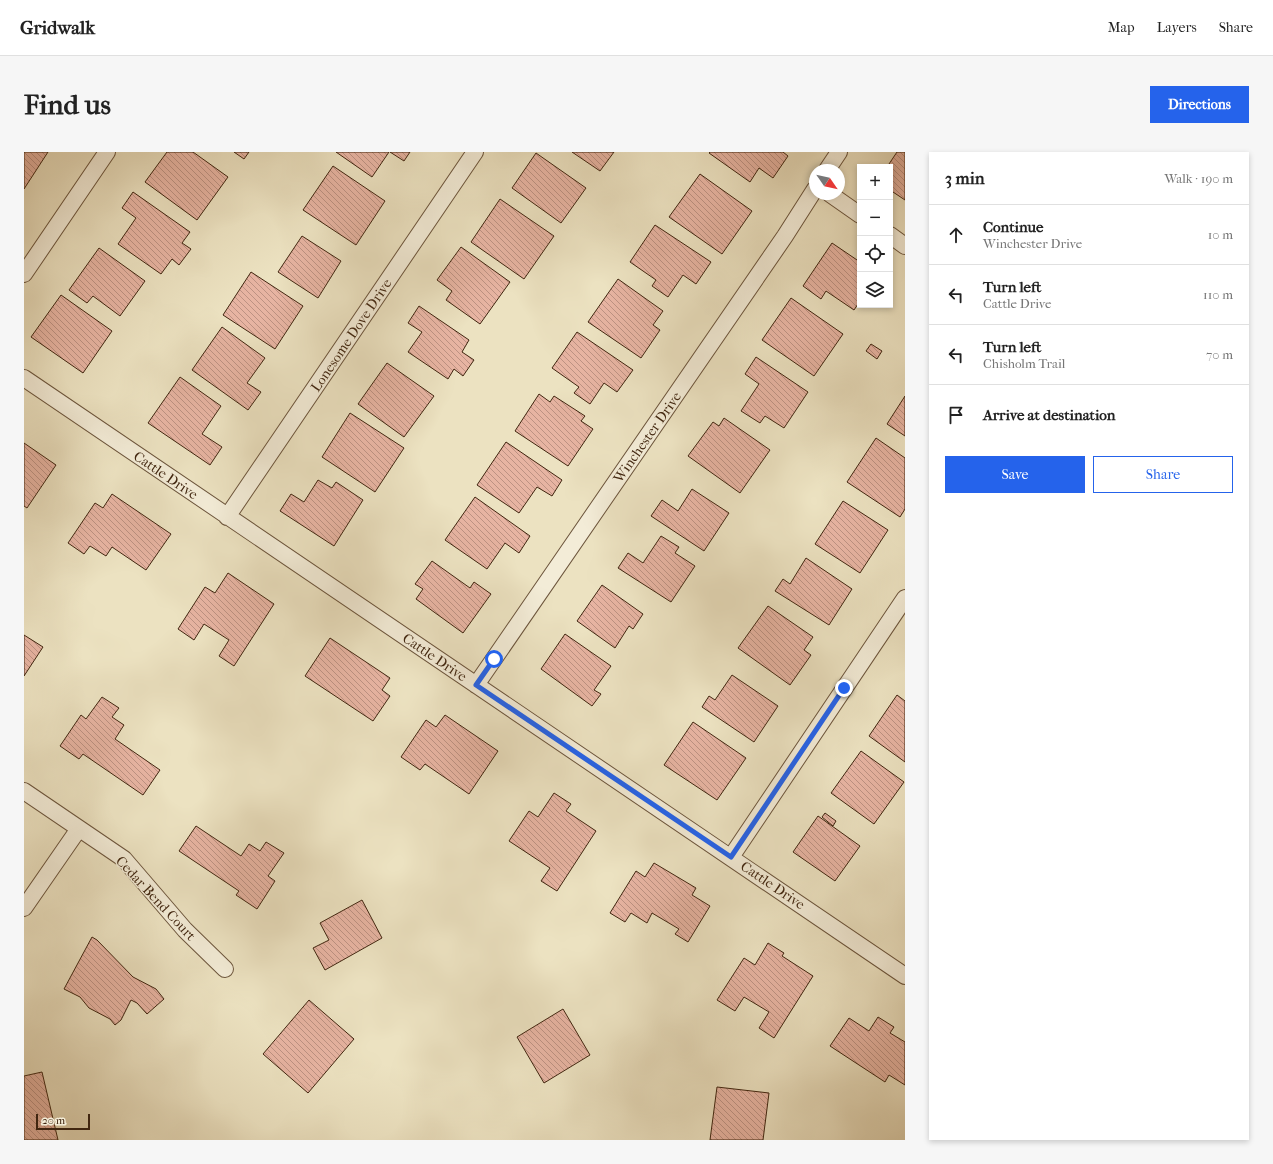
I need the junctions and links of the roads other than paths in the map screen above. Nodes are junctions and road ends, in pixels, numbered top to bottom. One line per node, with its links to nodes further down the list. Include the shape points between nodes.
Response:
1 (107, 152): 10 (street)
2 (475, 152): 12 (street, Lonesome Dove Drive)
3 (839, 152): 4 (street)
4 (831, 164)
5 (809, 198): 14 (street, Winchester Drive)
6 (839, 200): 7 (street)
7 (857, 213)
8 (891, 236): 9 (street)
9 (905, 246)
10 (24, 274)
11 (24, 378): 12 (street, Cattle Drive)
12 (227, 517): 14 (street, Cattle Drive)
13 (905, 598): 17 (street)
14 (476, 685): 17 (street, Cattle Drive)
15 (24, 791): 16 (street, Cedar Bend Court)
16 (78, 830): 18 (street); 19 (street, Cedar Bend Court, via 124,860 185,930)
17 (731, 857): 20 (street, Cattle Drive)
18 (24, 908)
19 (224, 969)
20 (905, 976)

